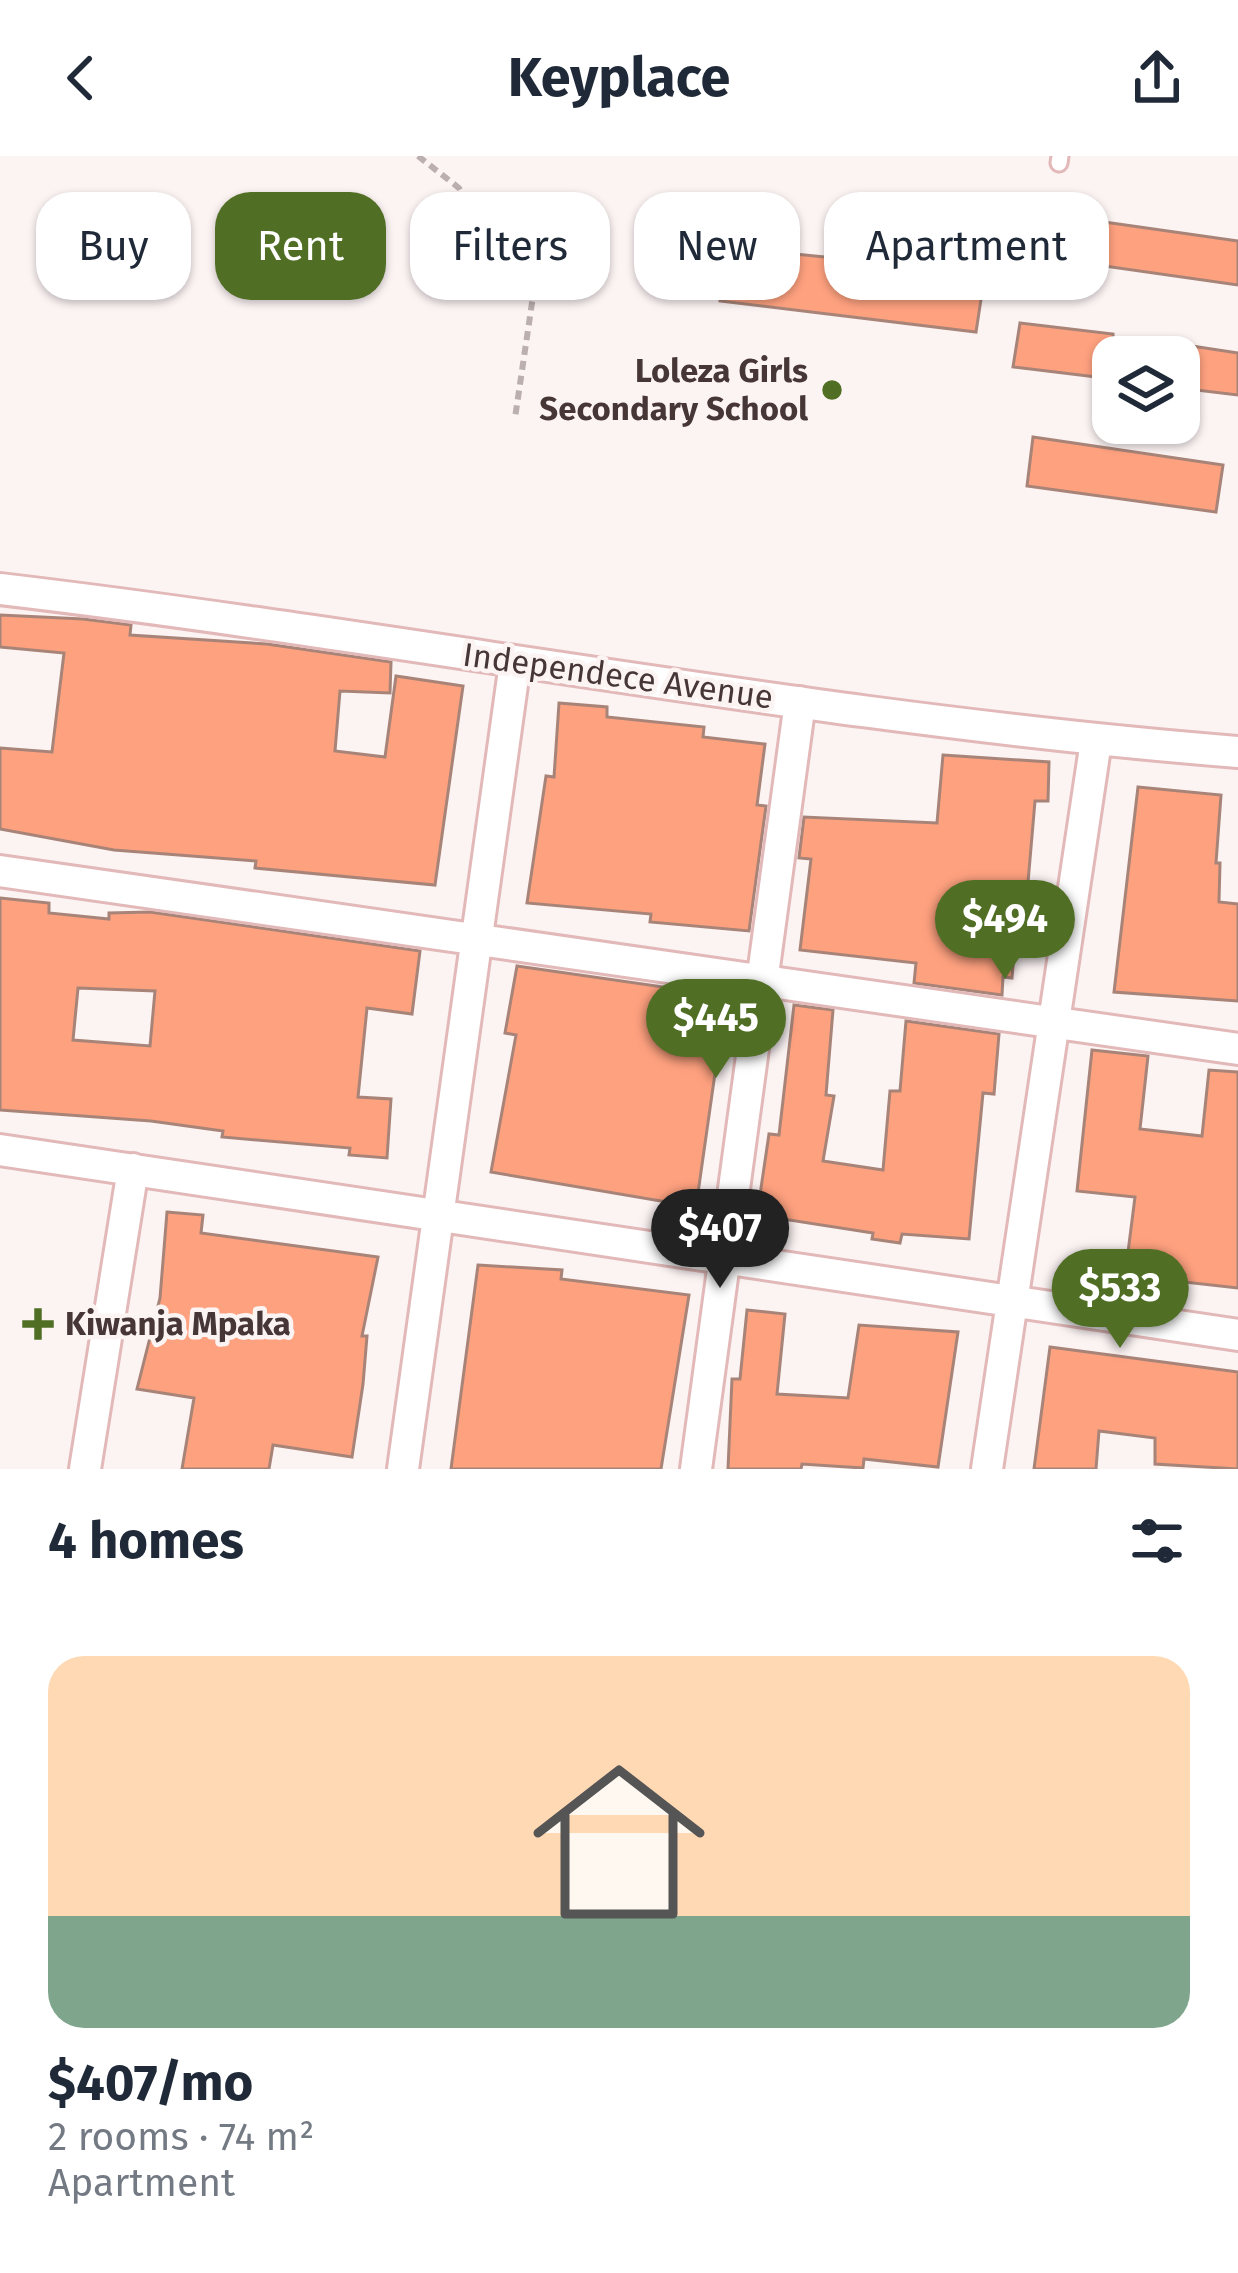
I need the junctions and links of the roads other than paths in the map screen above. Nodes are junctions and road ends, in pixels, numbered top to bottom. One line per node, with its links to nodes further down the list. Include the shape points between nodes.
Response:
1 (0, 589): 2 (street, Independece Avenue)
2 (515, 663): 3 (street, Independece Avenue); 7 (street)
3 (800, 701): 4 (street, Independece Avenue); 8 (street)
4 (1096, 741): 5 (street, Independece Avenue); 9 (street)
5 (1238, 752)
6 (0, 871): 7 (street)
7 (477, 940): 8 (street); 13 (street)
8 (763, 981): 9 (street); 14 (street)
9 (1054, 1023): 10 (street); 15 (street)
10 (1238, 1049)
11 (0, 1150): 12 (street)
12 (133, 1169): 13 (street); 17 (street)
13 (438, 1215): 14 (street); 18 (street)
14 (725, 1258): 15 (street); 19 (street)
15 (1012, 1301): 16 (street); 20 (street)
16 (1238, 1335)
17 (85, 1469)
18 (403, 1469)
19 (696, 1469)
20 (987, 1469)

